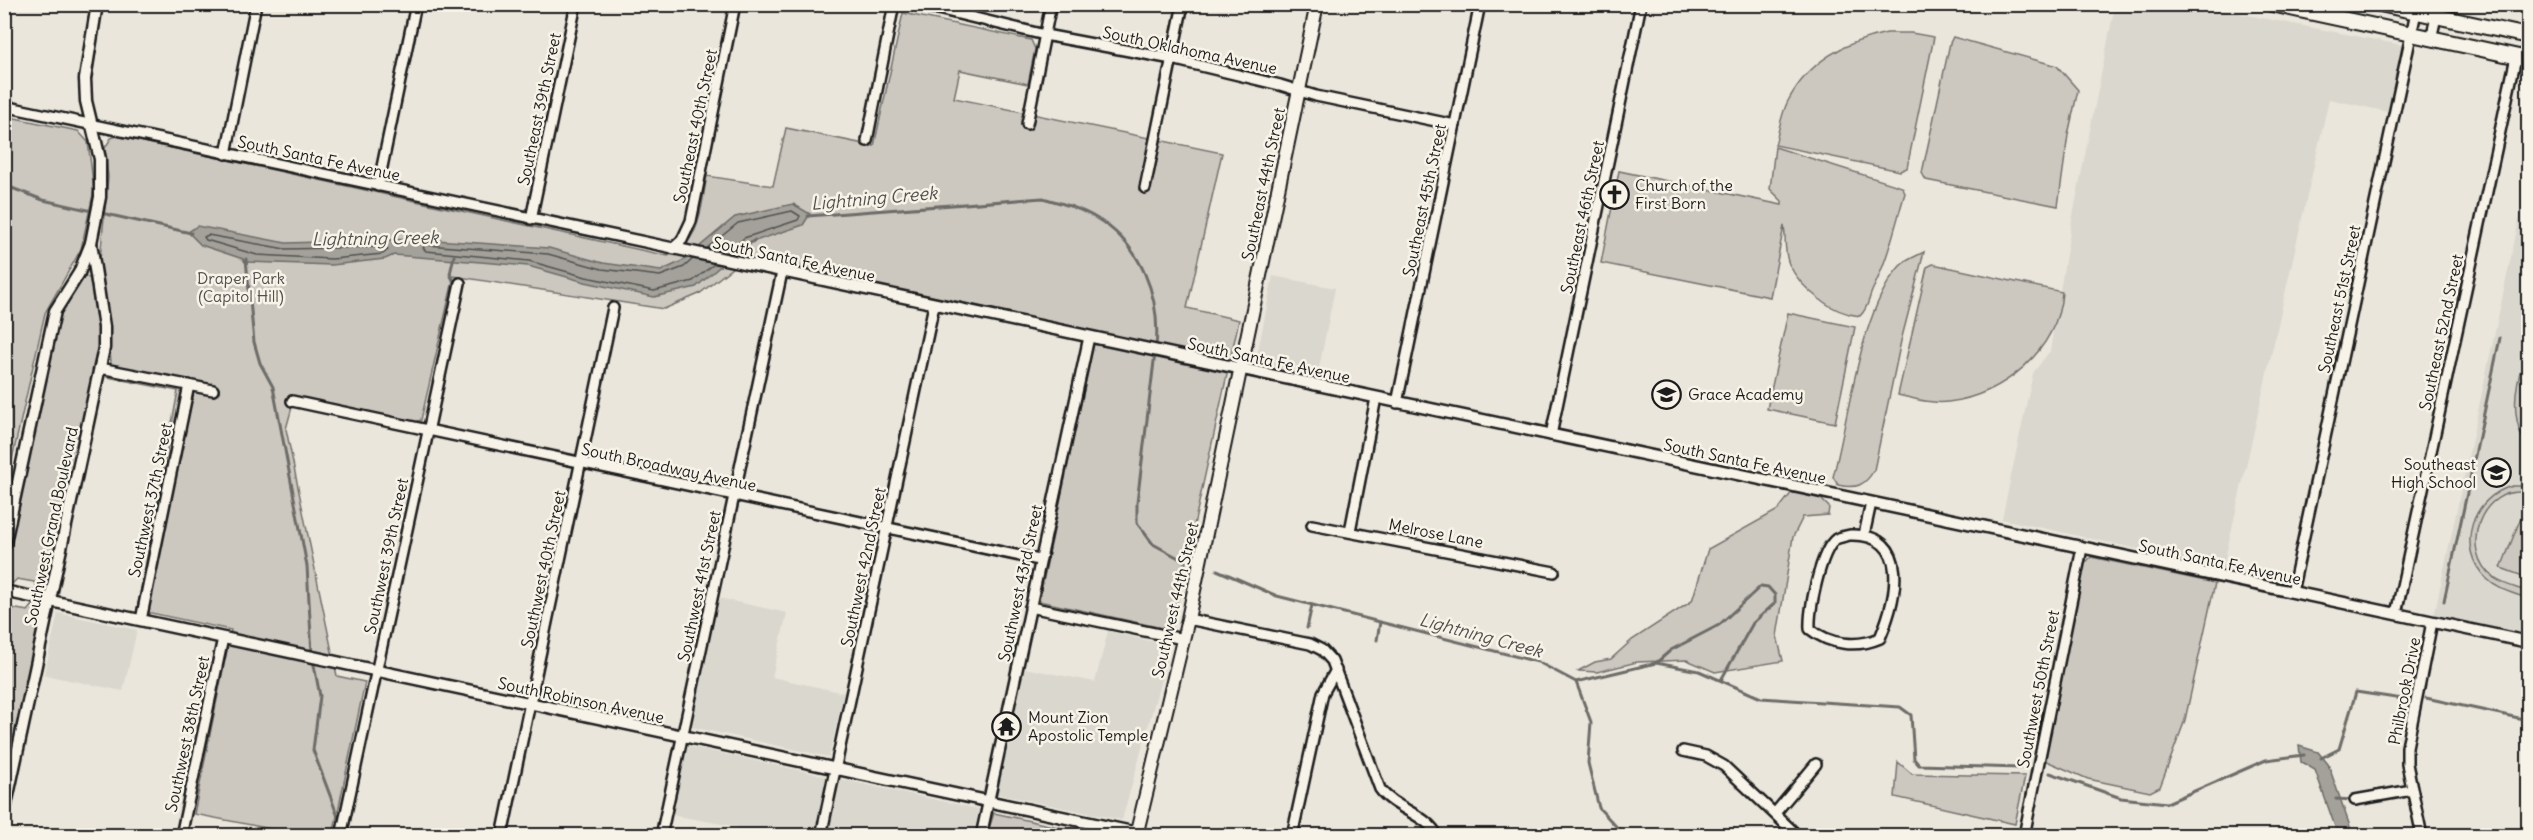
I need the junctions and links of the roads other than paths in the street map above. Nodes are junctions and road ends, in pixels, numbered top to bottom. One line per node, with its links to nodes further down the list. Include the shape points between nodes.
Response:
1 (97, 4): 25 (street, Southwest Grand Boulevard, via 85,68)
2 (256, 4): 29 (street)
3 (416, 4): 30 (street)
4 (576, 4): 32 (street, Southeast 39th Street)
5 (735, 4): 34 (street, Southeast 40th Street, via 691,221 682,240)
6 (894, 4): 28 (street)
7 (917, 4): 17 (street, South Oklahoma Avenue)
8 (1051, 4): 17 (street)
9 (1183, 4): 22 (street)
10 (1317, 4): 23 (main road, Southeast 44th Street)
11 (1480, 4): 27 (street, Southeast 45th Street)
12 (1641, 4): 48 (street, Southeast 46th Street)
13 (2380, 4): 16 (main road)
14 (2276, 5): 18 (main road)
15 (2438, 10): 16 (main road); 19 (main road); 20 (street)
16 (2416, 12): 18 (street, Southeast 51st Street)
17 (1045, 35): 22 (street, South Oklahoma Avenue); 26 (street)
18 (2412, 35): 20 (main road); 61 (street, Southeast 51st Street)
19 (2529, 36)
20 (2432, 39): 21 (main road)
21 (2523, 58): 64 (street, Southeast 52nd Street)
22 (1172, 59): 23 (street, South Oklahoma Avenue); 31 (street)
23 (1299, 91): 27 (street, South Oklahoma Avenue); 41 (main road, Southeast 44th Street)
24 (4, 106): 25 (street, South Santa Fe Avenue)
25 (90, 124): 29 (street, South Santa Fe Avenue); 33 (street, Southwest Grand Boulevard, via 100,159 100,197)
26 (1028, 124)
27 (1455, 125): 46 (street, Southeast 45th Street)
28 (867, 141)
29 (226, 154): 30 (street, South Santa Fe Avenue)
30 (378, 186): 32 (street, South Santa Fe Avenue)
31 (1145, 188)
32 (531, 219): 34 (street, South Santa Fe Avenue)
33 (91, 243): 40 (street, Southwest Grand Boulevard, via 105,338); 56 (street, Southwest Grand Boulevard, via 80,273 55,311)
34 (673, 248): 35 (street, South Santa Fe Avenue)
35 (782, 272): 37 (street, South Santa Fe Avenue); 50 (street, Southwest 41st Street)
36 (460, 283): 47 (street, Southwest 39th Street)
37 (934, 305): 39 (street, South Santa Fe Avenue); 53 (street, Southwest 42nd Street)
38 (613, 309): 49 (street, Southwest 40th Street)
39 (1089, 337): 41 (street, South Santa Fe Avenue); 58 (street, Southwest 43rd Street)
40 (100, 368): 42 (street); 62 (street, Southwest Grand Boulevard)
41 (1242, 371): 44 (street, South Santa Fe Avenue); 65 (main road, Southwest 44th Street)
42 (189, 386): 43 (street); 66 (street, Southwest 37th Street)
43 (213, 390)
44 (1376, 398): 46 (street, South Santa Fe Avenue); 54 (street)
45 (292, 401): 47 (street, South Broadway Avenue)
46 (1397, 403): 48 (street, South Santa Fe Avenue)
47 (427, 431): 49 (street, South Broadway Avenue); 72 (street, Southwest 39th Street)
48 (1551, 435): 51 (street, South Santa Fe Avenue)
49 (580, 464): 50 (street, South Broadway Avenue); 73 (street, Southwest 40th Street)
50 (734, 496): 53 (street, South Broadway Avenue); 74 (street, Southwest 41st Street)
51 (1871, 503): 55 (street); 57 (street, South Santa Fe Avenue)
52 (1312, 525): 54 (street, Melrose Lane)
53 (886, 529): 58 (street, South Broadway Avenue); 77 (street, Southwest 42nd Street)
54 (1350, 531): 59 (street, Melrose Lane)
55 (1864, 535): 55 (street, via 1836,539 1826,552 1810,617 1810,629 1818,635 1852,645 1880,638 1896,584 1890,553 1882,542)
56 (4, 547)
57 (2082, 548): 61 (street, South Santa Fe Avenue); 94 (street, Southwest 50th Street)
58 (1040, 561): 63 (street, Southwest 43rd Street)
59 (1554, 572)
60 (4, 591): 62 (street, South Robinson Avenue)
61 (2292, 592): 64 (street, South Santa Fe Avenue)
62 (50, 601): 66 (street, South Robinson Avenue); 82 (street, Southwest Grand Boulevard)
63 (1030, 607): 69 (street); 80 (street, Southwest 43rd Street)
64 (2396, 614): 67 (street, South Santa Fe Avenue)
65 (1188, 619): 69 (main road, Southwest 44th Street); 71 (street, via 1310,644 1326,653)
66 (141, 620): 68 (street, South Robinson Avenue)
67 (2432, 622): 70 (street, South Santa Fe Avenue); 78 (street, Philbrook Drive, via 2407,747)
68 (223, 638): 72 (street, South Robinson Avenue); 85 (street, Southwest 38th Street)
69 (1183, 639): 84 (main road, Southwest 44th Street)
70 (2529, 642)
71 (1336, 670): 83 (street, via 1380,789); 92 (street, via 1321,703)
72 (377, 671): 73 (street, South Robinson Avenue); 86 (street, Southwest 39th Street)
73 (530, 704): 74 (street, South Robinson Avenue); 87 (street, Southwest 40th Street)
74 (683, 737): 77 (street, South Robinson Avenue); 88 (street, Southwest 41st Street)
75 (1683, 751): 81 (street, via 1706,756 1724,766)
76 (1816, 764): 81 (street)
77 (835, 770): 80 (street, South Robinson Avenue); 89 (street, Southwest 42nd Street)
78 (2412, 790): 79 (street); 95 (street, Philbrook Drive)
79 (2355, 800)
80 (988, 802): 84 (street, South Robinson Avenue); 90 (street, Southwest 43rd Street)
81 (1776, 812): 93 (street)
82 (4, 814)
83 (1435, 832)
84 (1136, 834): 91 (street, South Robinson Avenue)
85 (181, 836)
86 (341, 836)
87 (502, 836)
88 (661, 836)
89 (821, 836)
90 (981, 836)
91 (1151, 836)
92 (1292, 836)
93 (1798, 836)
94 (2024, 836)
95 (2422, 836)

